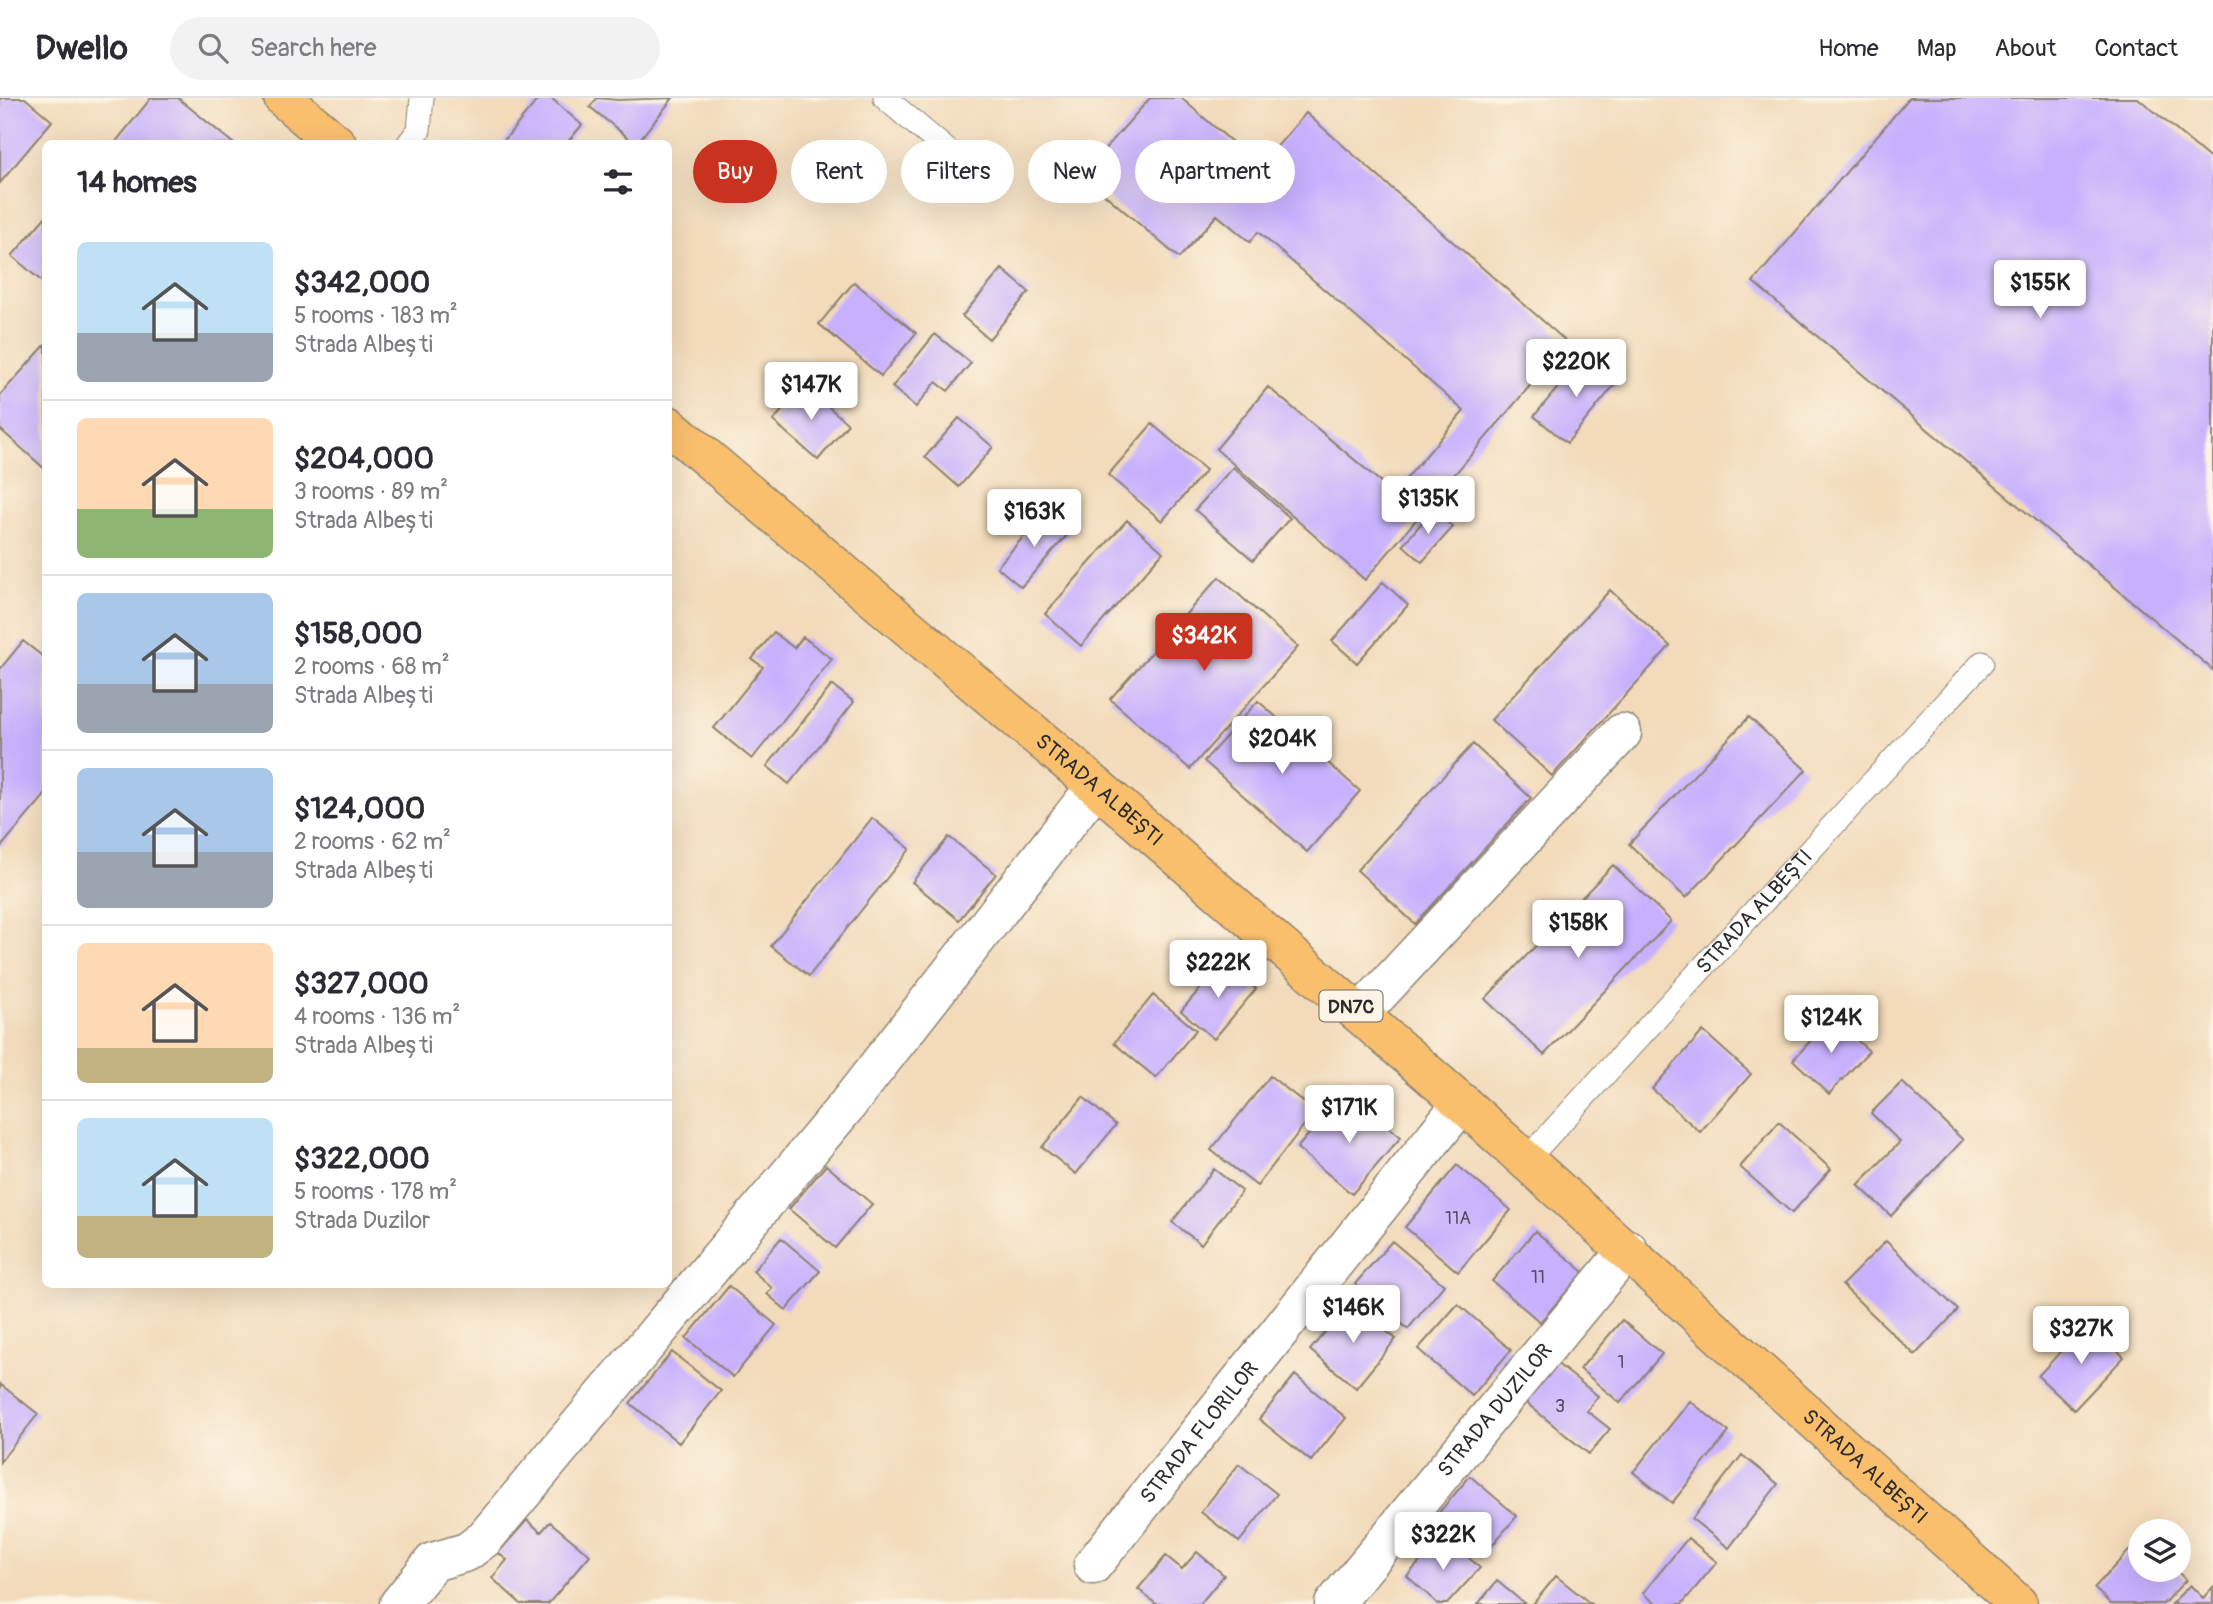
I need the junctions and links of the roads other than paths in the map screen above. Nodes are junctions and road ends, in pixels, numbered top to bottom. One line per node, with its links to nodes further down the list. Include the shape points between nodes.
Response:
1 (283, 98): 4 (main road)
2 (422, 98): 5 (lane, via 419,131)
3 (885, 98): 6 (lane)
4 (332, 140)
5 (411, 140)
6 (935, 140)
7 (672, 428): 10 (main road, STRADA ALBEȘTI / DN7C)
8 (1983, 663): 13 (lane, STRADA ALBEȘTI)
9 (1622, 733): 11 (street)
10 (1096, 786): 11 (main road, STRADA ALBEȘTI / DN7C); 16 (street, via 848,1104 545,1468 484,1539 467,1552 433,1562)
11 (1360, 1014): 12 (main road, STRADA ALBEȘTI / DN7C)
12 (1462, 1102): 13 (main road, STRADA ALBEȘTI / DN7C); 15 (street, STRADA FLORILOR)
13 (1527, 1159): 14 (main road, STRADA ALBEȘTI / DN7C)
14 (1628, 1249): 17 (street, STRADA DUZILOR); 18 (main road, STRADA ALBEȘTI / DN7C)
15 (1093, 1565)
16 (399, 1604)
17 (1334, 1604)
18 (2018, 1604)

